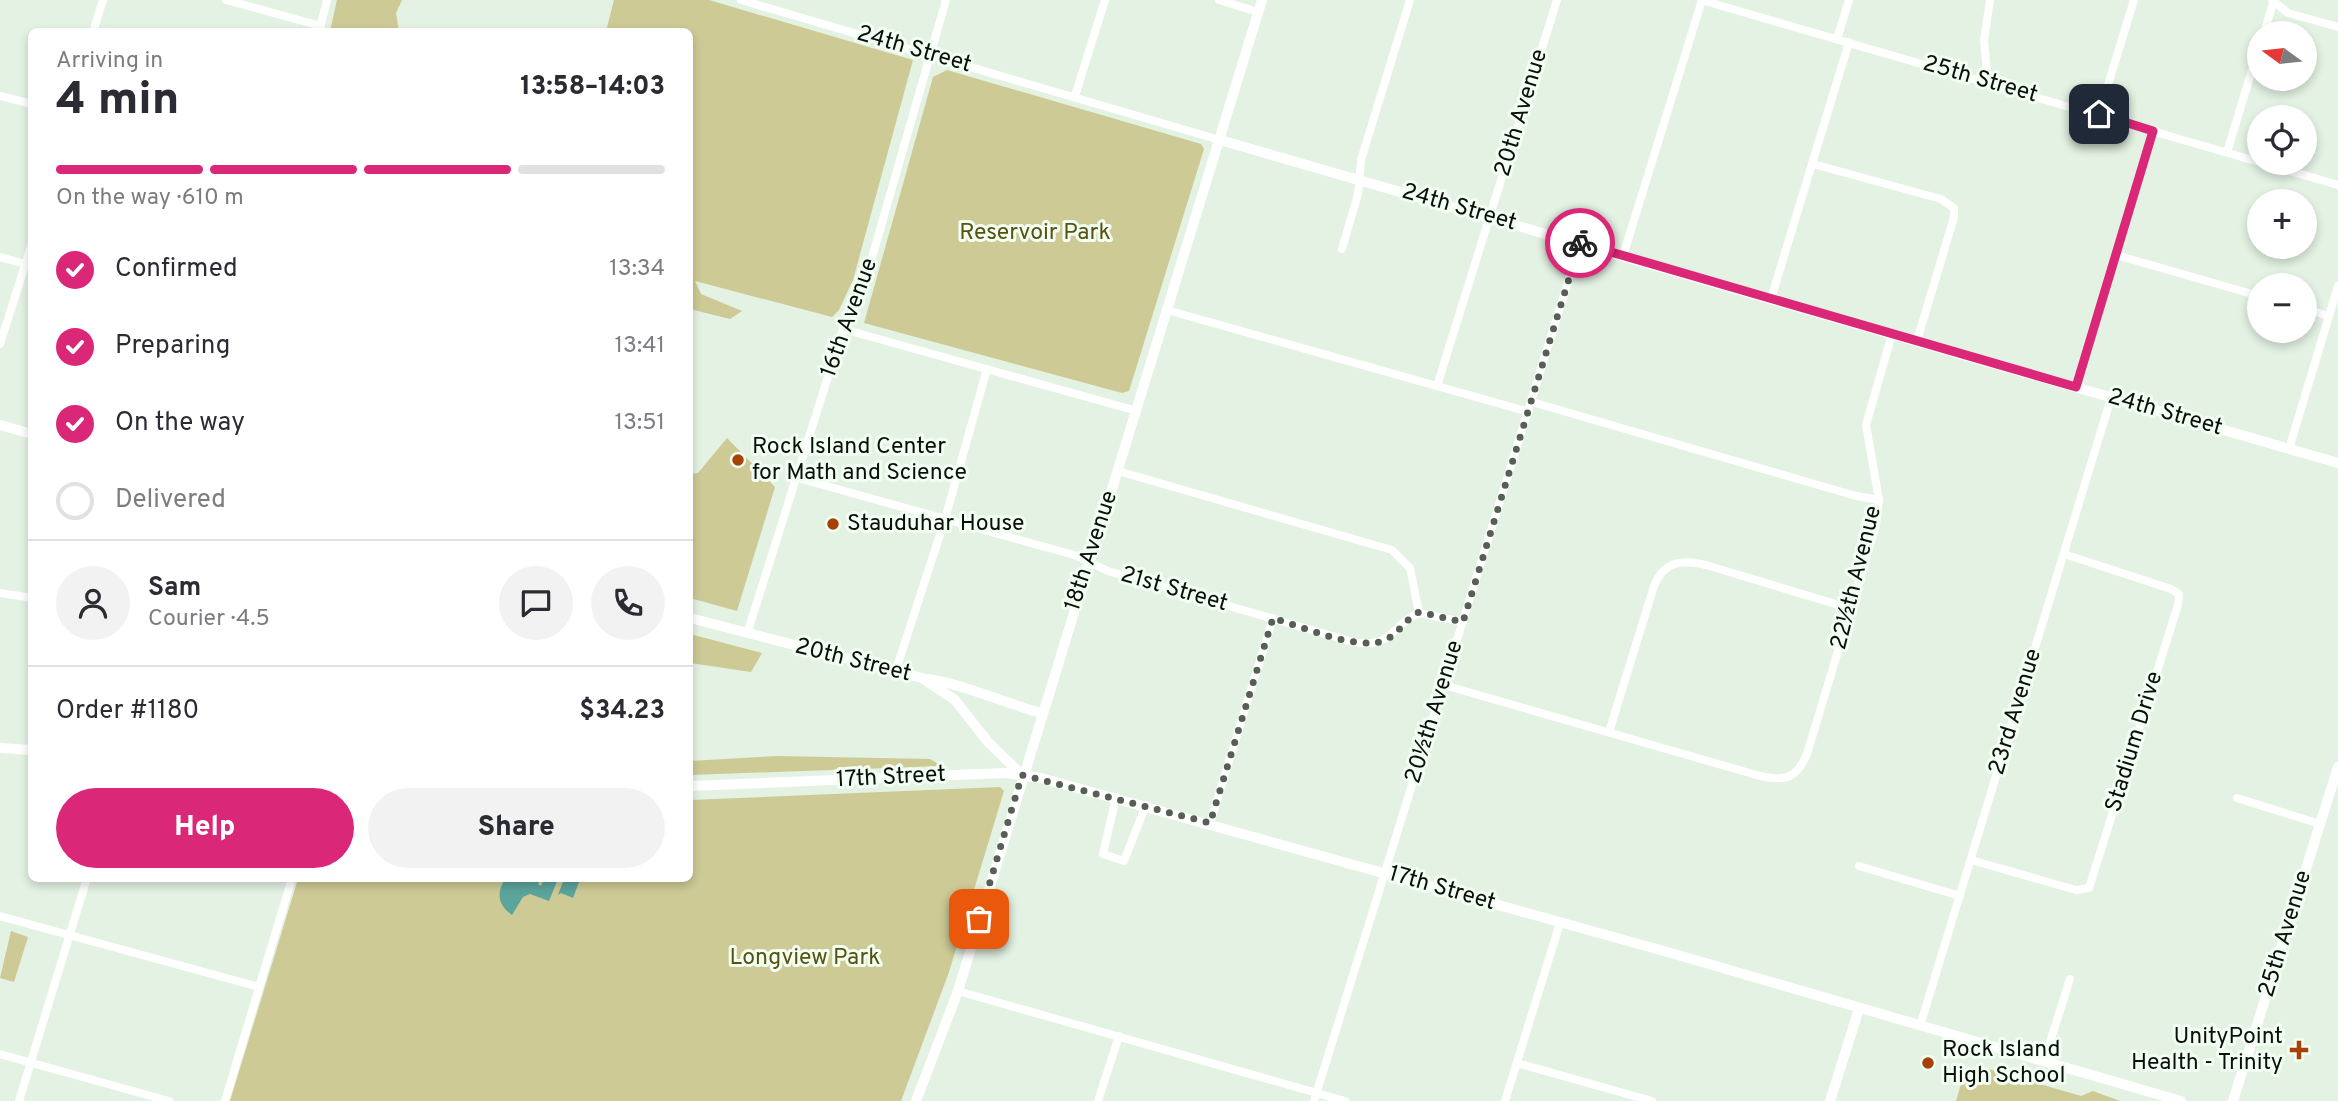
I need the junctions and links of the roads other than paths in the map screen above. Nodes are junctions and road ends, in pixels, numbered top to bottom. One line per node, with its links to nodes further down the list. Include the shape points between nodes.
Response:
1 (103, 0): 19 (street)
2 (226, 0): 20 (street)
3 (327, 0): 21 (street)
4 (741, 0): 24 (street, 24th Street)
5 (946, 0): 24 (street, 16th Avenue)
6 (1105, 0): 28 (street)
7 (1219, 0): 16 (street)
8 (1262, 0): 16 (street, 18th Avenue)
9 (1410, 0): 37 (street, via 1361,160)
10 (1558, 0): 39 (street, 20th Avenue)
11 (1702, 0): 22 (street, 25th Street); 42 (street)
12 (1849, 0): 22 (street)
13 (1990, 0): 25 (street, via 1984,40)
14 (2134, 0): 30 (street)
15 (2273, 1): 17 (street); 18 (street, via 2288,13)
16 (1258, 12): 32 (street, 18th Avenue)
17 (2267, 21)
18 (2338, 27)
19 (94, 28)
20 (317, 28)
21 (320, 28)
22 (1837, 39): 23 (street, 25th Street)
23 (1849, 43): 25 (street, 25th Street); 35 (street)
24 (930, 54): 28 (street, 24th Street); 52 (street, 16th Avenue, via 867,275)
25 (1988, 82): 30 (street, 25th Street)
26 (2247, 86): 33 (street)
27 (0, 96): 29 (street)
28 (1074, 96): 32 (street, 24th Street)
29 (28, 103)
30 (2099, 114): 31 (street, 25th Street)
31 (2153, 131): 33 (street, 25th Street); 43 (street)
32 (1220, 140): 37 (street, 24th Street); 49 (street, 18th Avenue)
33 (2227, 152): 34 (street, 25th Street)
34 (2247, 158)
35 (1813, 164): 48 (street); 54 (street, via 1951,204 1954,217)
36 (2303, 175): 38 (street, 25th Street)
37 (1360, 179): 39 (street, 24th Street); 41 (street)
38 (2338, 186)
39 (1489, 217): 40 (street, 24th Street); 57 (street, 20th Avenue)
40 (1580, 243): 42 (street, 24th Street); 60 (street, 20½th Avenue)
41 (1342, 249)
42 (1623, 256): 48 (street, 24th Street)
43 (2116, 256): 47 (street); 58 (street)
44 (0, 257): 45 (street)
45 (28, 265): 55 (street)
46 (2338, 286): 51 (street)
47 (2247, 293)
48 (1770, 299): 53 (street, 24th Street)
49 (1167, 310): 57 (street); 61 (street, 18th Avenue)
50 (2317, 312): 51 (street)
51 (2329, 316): 65 (street)
52 (843, 328): 56 (street); 68 (street, 16th Avenue)
53 (1892, 334): 54 (street, 24th Street); 69 (street, 22½th Avenue, via 1866,425)
54 (1917, 341): 58 (street, 24th Street)
55 (0, 344)
56 (987, 369): 61 (street); 70 (street)
57 (1437, 386): 62 (street)
58 (2076, 387): 59 (street, 24th Street)
59 (2111, 398): 65 (street, 24th Street); 71 (street, 23rd Avenue)
60 (1532, 401): 62 (street, 20½th Avenue); 69 (street)
61 (1137, 411): 67 (street, 18th Avenue)
62 (1529, 412): 79 (street, 20½th Avenue)
63 (0, 425): 64 (street)
64 (28, 433)
65 (2289, 449): 66 (street, 24th Street)
66 (2338, 463)
67 (1118, 471): 72 (street, 18th Avenue); 76 (street, via 1392,550 1409,568)
68 (797, 478): 70 (street, 21st Street); 80 (street, 16th Avenue)
69 (1879, 500): 75 (street, 22½th Avenue)
70 (945, 519): 72 (street, 21st Street); 81 (street)
71 (2064, 554): 96 (street, 23rd Avenue); 96 (street, Stadium Drive, via 2176,592 2174,618 2089,888 2076,890)
72 (1088, 562): 77 (street, 21st Street); 84 (street, 18th Avenue)
73 (0, 593): 74 (street)
74 (28, 597)
75 (1852, 609): 85 (street, 22½th Avenue, via 1807,754 1792,776 1777,780 1760,776); 85 (street, via 1706,565 1672,564 1658,575)
76 (1419, 612): 77 (street, 21st Street, via 1388,639 1373,644); 79 (street)
77 (1273, 618): 94 (street)
78 (693, 619): 80 (street, 20th Street)
79 (1463, 622): 83 (street, 20½th Avenue)
80 (747, 634): 81 (street, 20th Street)
81 (895, 673): 82 (street, 20th Street)
82 (922, 678): 84 (street); 89 (street, 20th Street, via 955,700)
83 (1444, 685): 85 (street); 98 (street, 20½th Avenue)
84 (1042, 713): 89 (street, 18th Avenue)
85 (1609, 732)
86 (0, 748): 87 (street)
87 (28, 750)
88 (2338, 767): 95 (street, 25th Avenue)
89 (1022, 775): 90 (street, 17th Street); 91 (street, 17th Street); 107 (street, 18th Avenue)
90 (693, 786)
91 (1116, 797): 93 (street, 17th Street); 93 (street, via 1103,854 1124,861)
92 (2237, 798): 95 (street)
93 (1146, 805): 94 (street, 17th Street)
94 (1210, 823): 98 (street, 17th Street)
95 (2320, 824): 126 (street, 25th Avenue)
96 (1971, 860): 101 (street, 23rd Avenue)
97 (1859, 866): 101 (street)
98 (1385, 874): 103 (street, 17th Street); 115 (street, 20½th Avenue)
99 (86, 882): 104 (street)
100 (291, 882): 106 (street)
101 (1960, 896): 109 (street, 23rd Avenue)
102 (0, 916): 104 (street)
103 (1560, 923): 108 (street, 17th Street); 114 (street)
104 (70, 934): 106 (street); 113 (street)
105 (2070, 979): 112 (street)
106 (260, 987): 118 (street)
107 (958, 991): 110 (street); 119 (street, 18th Avenue)
108 (1859, 1009): 109 (street, 17th Street); 124 (street)
109 (1920, 1026): 112 (street, 17th Street)
110 (1119, 1036): 115 (street); 120 (street)
111 (0, 1054): 113 (street)
112 (2044, 1061): 125 (street, 17th Street)
113 (31, 1063): 116 (street); 117 (street)
114 (1517, 1063): 122 (street); 123 (street)
115 (1315, 1097): 121 (street)
116 (19, 1101)
117 (169, 1101)
118 (225, 1101)
119 (916, 1101)
120 (1098, 1101)
121 (1345, 1101)
122 (1505, 1101)
123 (1651, 1101)
124 (1830, 1101)
125 (2180, 1101)
126 (2233, 1101)

